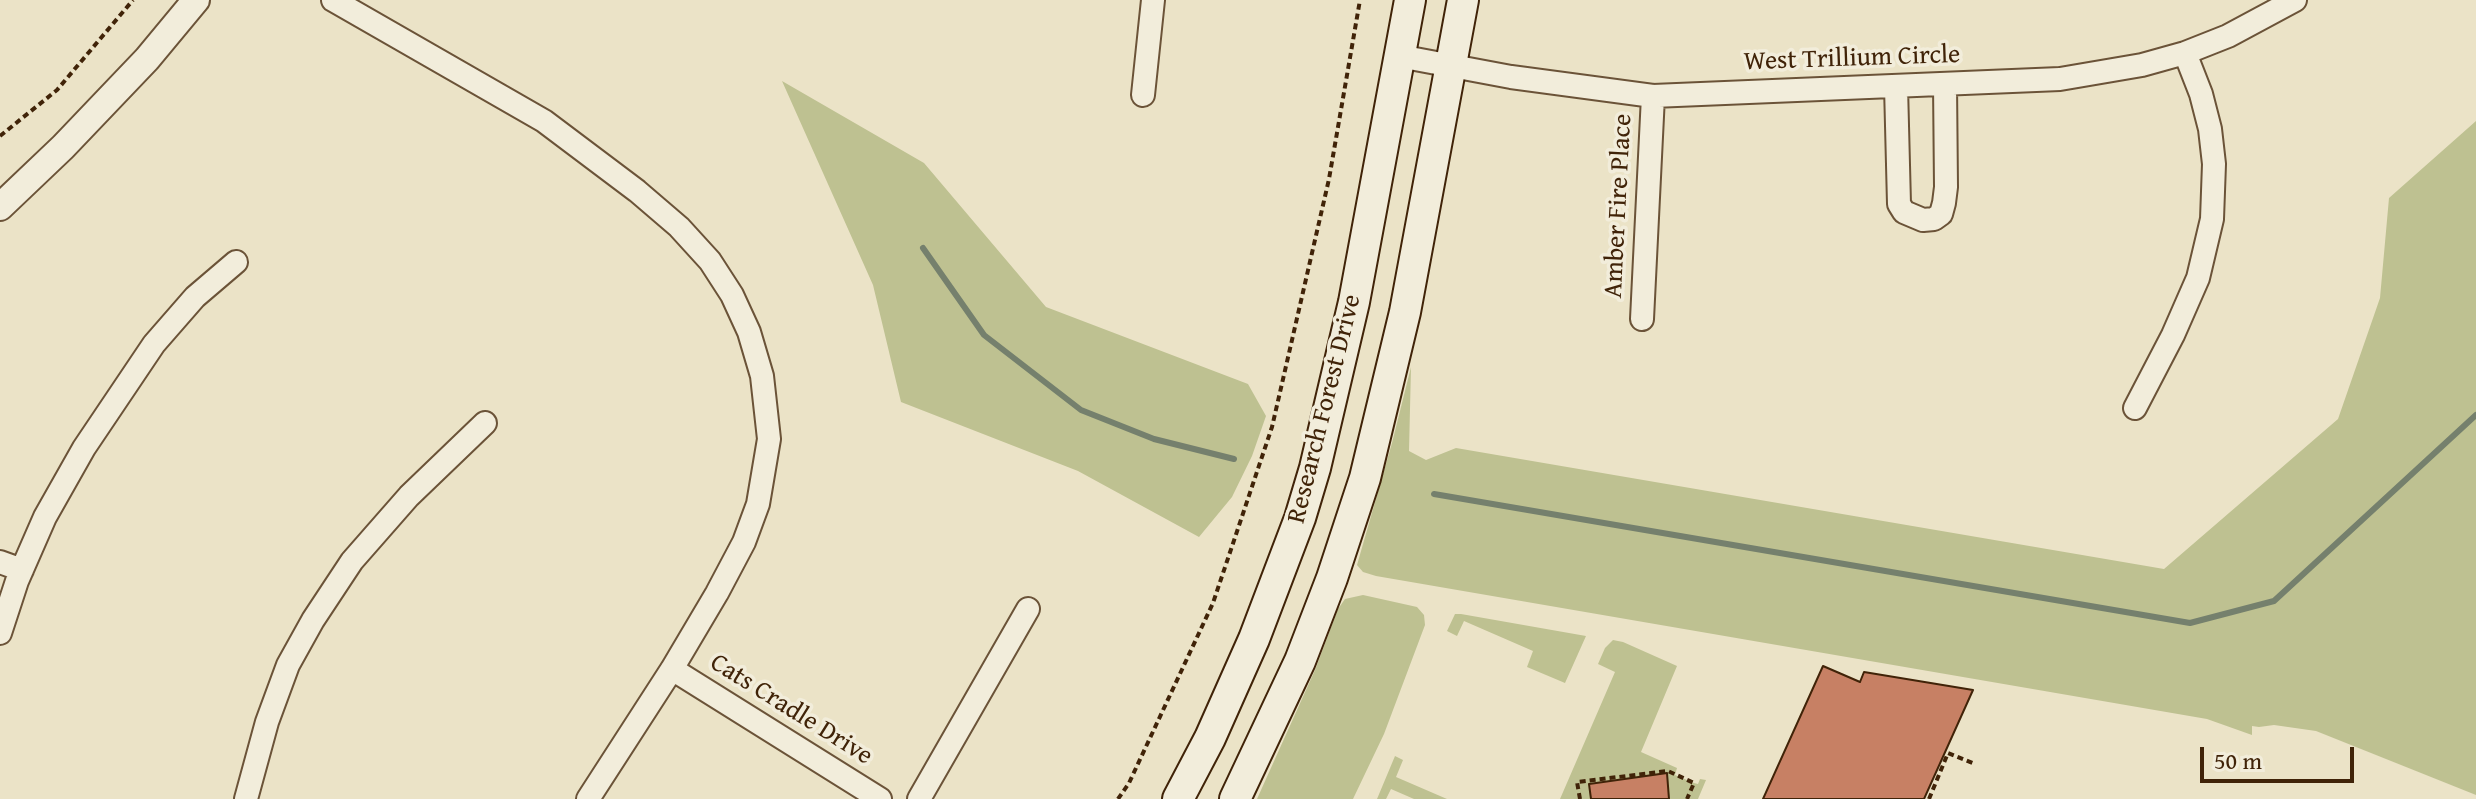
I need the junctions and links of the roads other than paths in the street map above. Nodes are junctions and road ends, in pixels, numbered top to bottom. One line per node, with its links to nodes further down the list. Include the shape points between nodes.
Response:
1 (196, 0): 14 (street, via 147,59)
2 (333, 0): 23 (street, via 585,150 679,227 732,295 762,376 769,439 764,472 744,542)
3 (1153, 0): 12 (street)
4 (1410, 0): 8 (main road, Research Forest Drive)
5 (1463, 0): 9 (main road, Research Forest Drive)
6 (2295, 0): 7 (street, West Trillium Circle)
7 (2185, 53): 10 (street, West Trillium Circle, via 2060,79); 17 (street, via 2210,129 2212,219 2198,278)
8 (1399, 56): 9 (street, West Trillium Circle); 28 (main road, Research Forest Drive, via 1354,302 1315,468 1254,639)
9 (1451, 65): 13 (street, West Trillium Circle); 29 (main road, Research Forest Drive, via 1405,312 1365,478 1300,661)
10 (1945, 84): 11 (street, West Trillium Circle); 11 (street, via 1944,203 1941,214 1923,220 1899,204)
11 (1896, 86): 13 (street, West Trillium Circle)
12 (1143, 95)
13 (1653, 96): 16 (street, Amber Fire Place)
14 (0, 207)
15 (236, 262): 20 (street, via 195,297 146,355 84,448)
16 (1642, 319)
17 (2135, 408)
18 (485, 423): 24 (street, via 409,496 352,561 313,620 288,665)
19 (0, 562): 20 (street)
20 (22, 570): 22 (street)
21 (1028, 609): 27 (street)
22 (2, 621)
23 (672, 669): 25 (street); 26 (street, Cats Cradle Drive)
24 (246, 799)
25 (588, 799)
26 (880, 799)
27 (919, 799)
28 (1178, 799)
29 (1235, 799)

